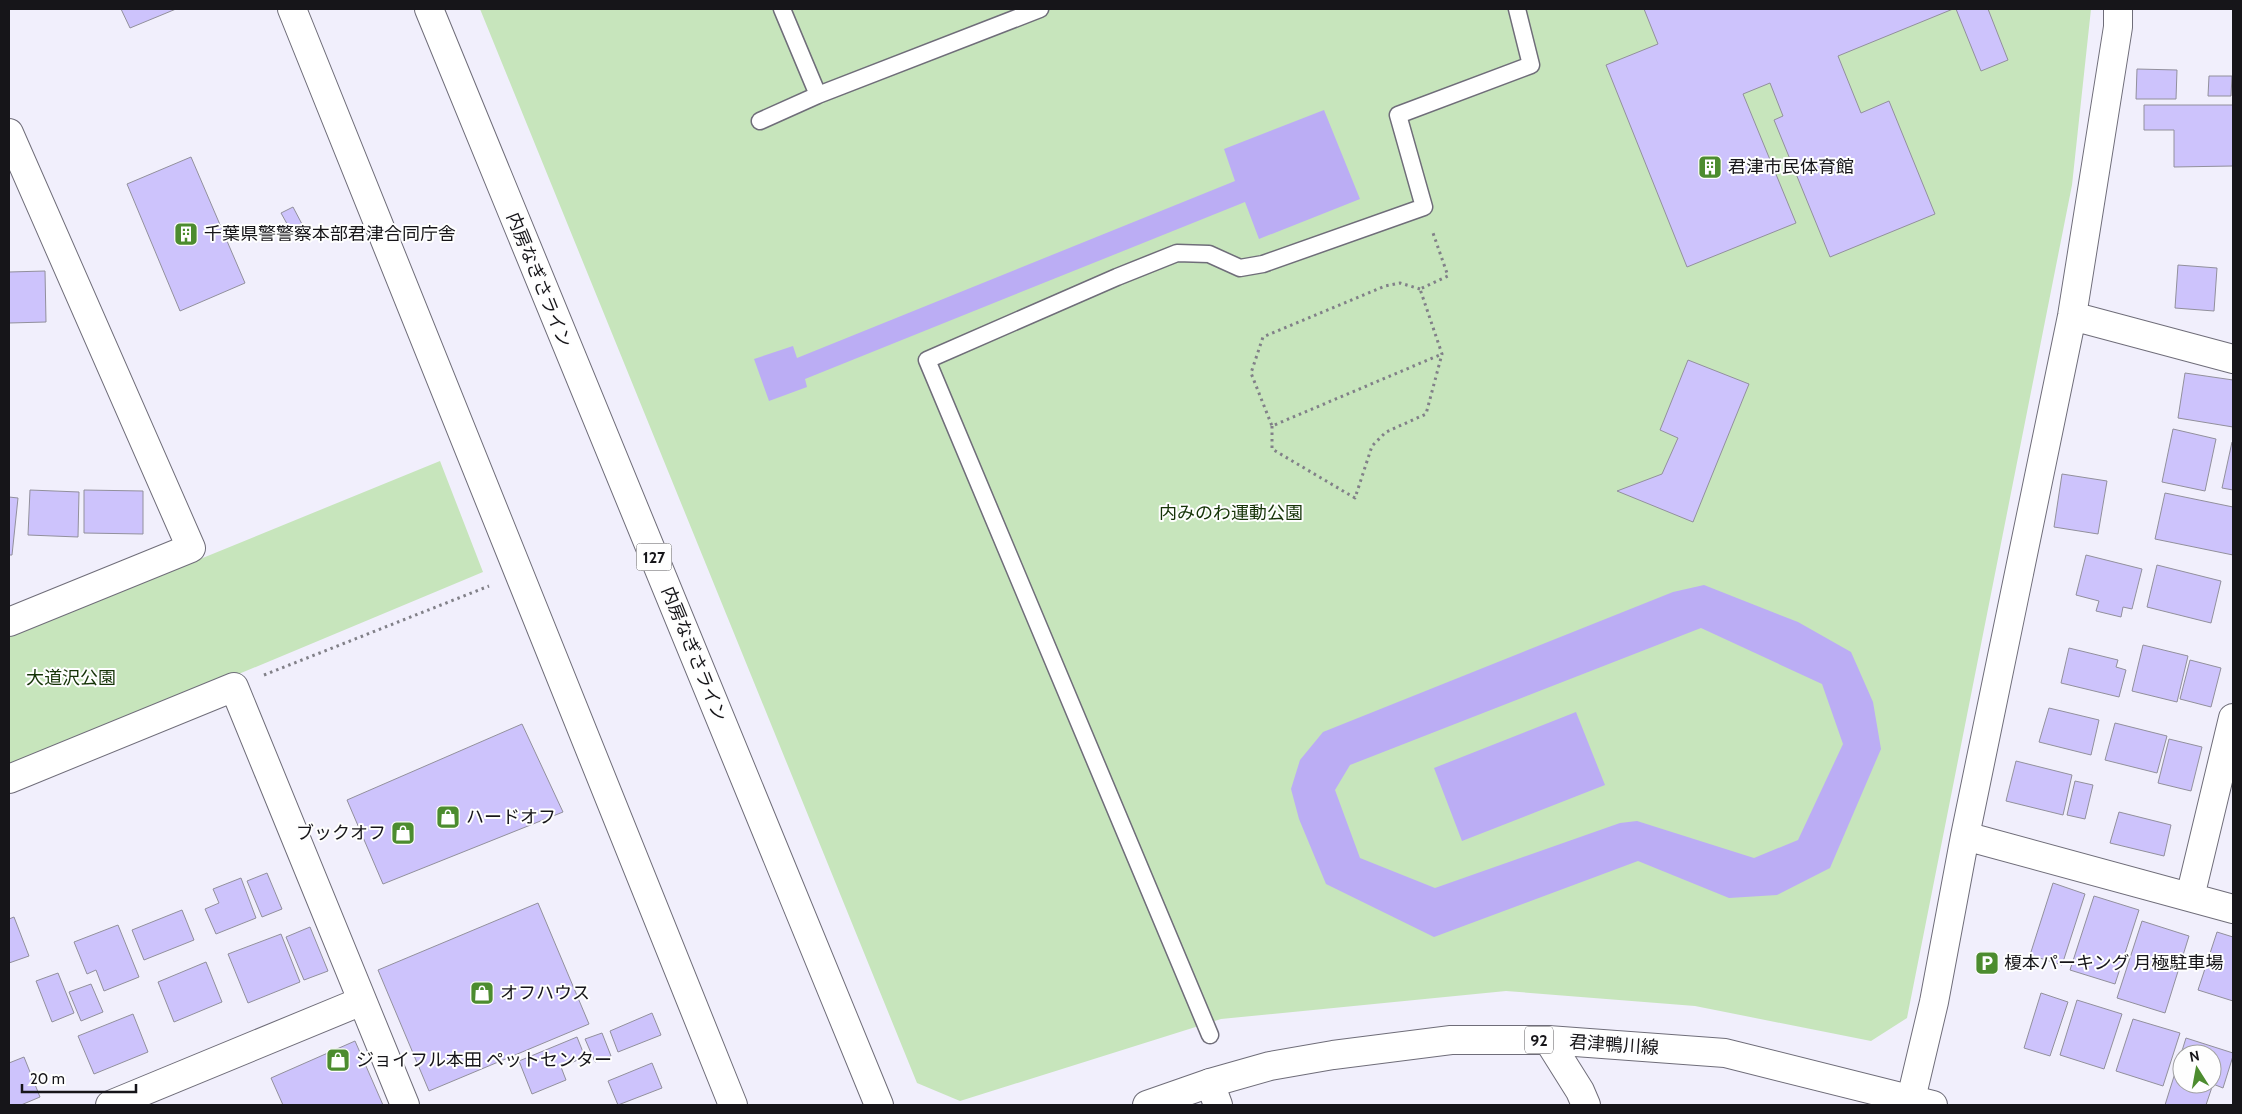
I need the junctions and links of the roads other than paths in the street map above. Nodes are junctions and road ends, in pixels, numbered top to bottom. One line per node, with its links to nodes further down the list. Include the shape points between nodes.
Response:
1 (292, 9): 25 (main road)
2 (429, 9): 26 (main road, 内房なぎさライン / 127)
3 (782, 9): 7 (lane)
4 (1040, 9): 7 (lane)
5 (1517, 9): 19 (lane, via 1531,64 1398,115 1424,207 1263,264 1240,268 1209,254 1178,253 927,360)
6 (2118, 9): 10 (main road, via 2118,27)
7 (818, 95): 8 (lane)
8 (760, 121)
9 (9, 133): 12 (main road, via 191,548)
10 (2072, 316): 11 (main road); 15 (main road)
11 (2233, 360)
12 (9, 622)
13 (2233, 718): 16 (main road)
14 (9, 779): 18 (main road, via 234,687)
15 (1965, 836): 16 (main road); 22 (main road, via 1934,1002)
16 (2190, 896): 17 (main road)
17 (2233, 909)
18 (362, 1001): 23 (main road); 24 (main road)
19 (1210, 1035)
20 (1548, 1040): 21 (main road, 君津鴨川線 / 92, via 1451,1040 1333,1055 1270,1066); 22 (main road, 君津鴨川線 / 92, via 1725,1054); 28 (main road)
21 (1214, 1094): 27 (main road, 君津鴨川線 / 92)
22 (1922, 1102)
23 (110, 1105)
24 (405, 1105)
25 (733, 1105)
26 (879, 1105)
27 (1147, 1105)
28 (1586, 1105)

